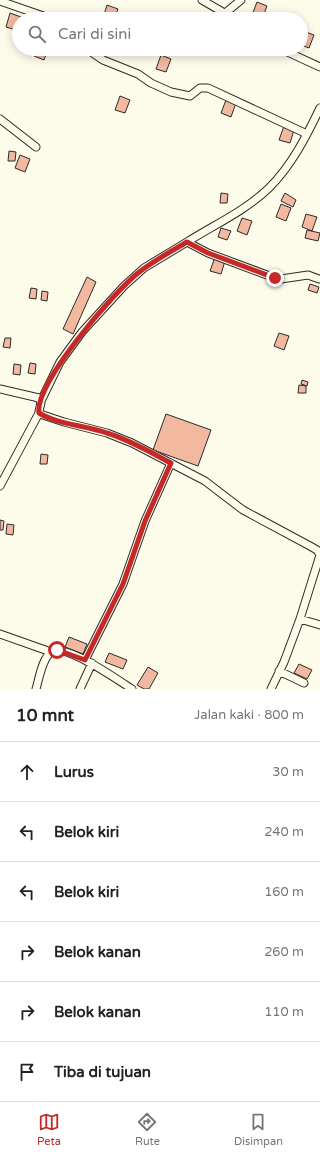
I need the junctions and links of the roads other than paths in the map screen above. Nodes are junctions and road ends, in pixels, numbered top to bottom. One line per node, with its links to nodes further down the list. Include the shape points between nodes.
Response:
1 (202, 0): 5 (street)
2 (241, 0): 6 (street)
3 (0, 2): 4 (street)
4 (31, 12)
5 (219, 12)
6 (230, 12)
7 (97, 56): 12 (street, via 171,92 190,96 200,88 208,88)
8 (296, 56): 9 (street)
9 (320, 67)
10 (320, 108): 12 (street)
11 (0, 119): 13 (street)
12 (307, 134): 14 (street, via 298,152 269,188 229,217)
13 (36, 147)
14 (187, 242): 15 (street, via 208,253 275,278 288,279 302,275); 17 (street, via 144,268 119,291 82,332 60,362)
15 (319, 279)
16 (0, 389): 17 (street, via 36,397)
17 (41, 401): 18 (street)
18 (39, 413): 19 (street, via 132,442); 20 (street)
19 (171, 463): 21 (street, via 205,481 243,510 317,550); 26 (street)
20 (0, 486)
21 (320, 555): 22 (street)
22 (300, 619): 23 (street); 27 (street)
23 (320, 625)
24 (0, 634): 25 (street)
25 (51, 652): 26 (street, via 63,651); 29 (street, via 46,659)
26 (89, 662): 30 (street); 31 (street)
27 (279, 671): 28 (street); 32 (street)
28 (304, 683)
29 (36, 689)
30 (80, 689)
31 (132, 689)
32 (271, 689)

